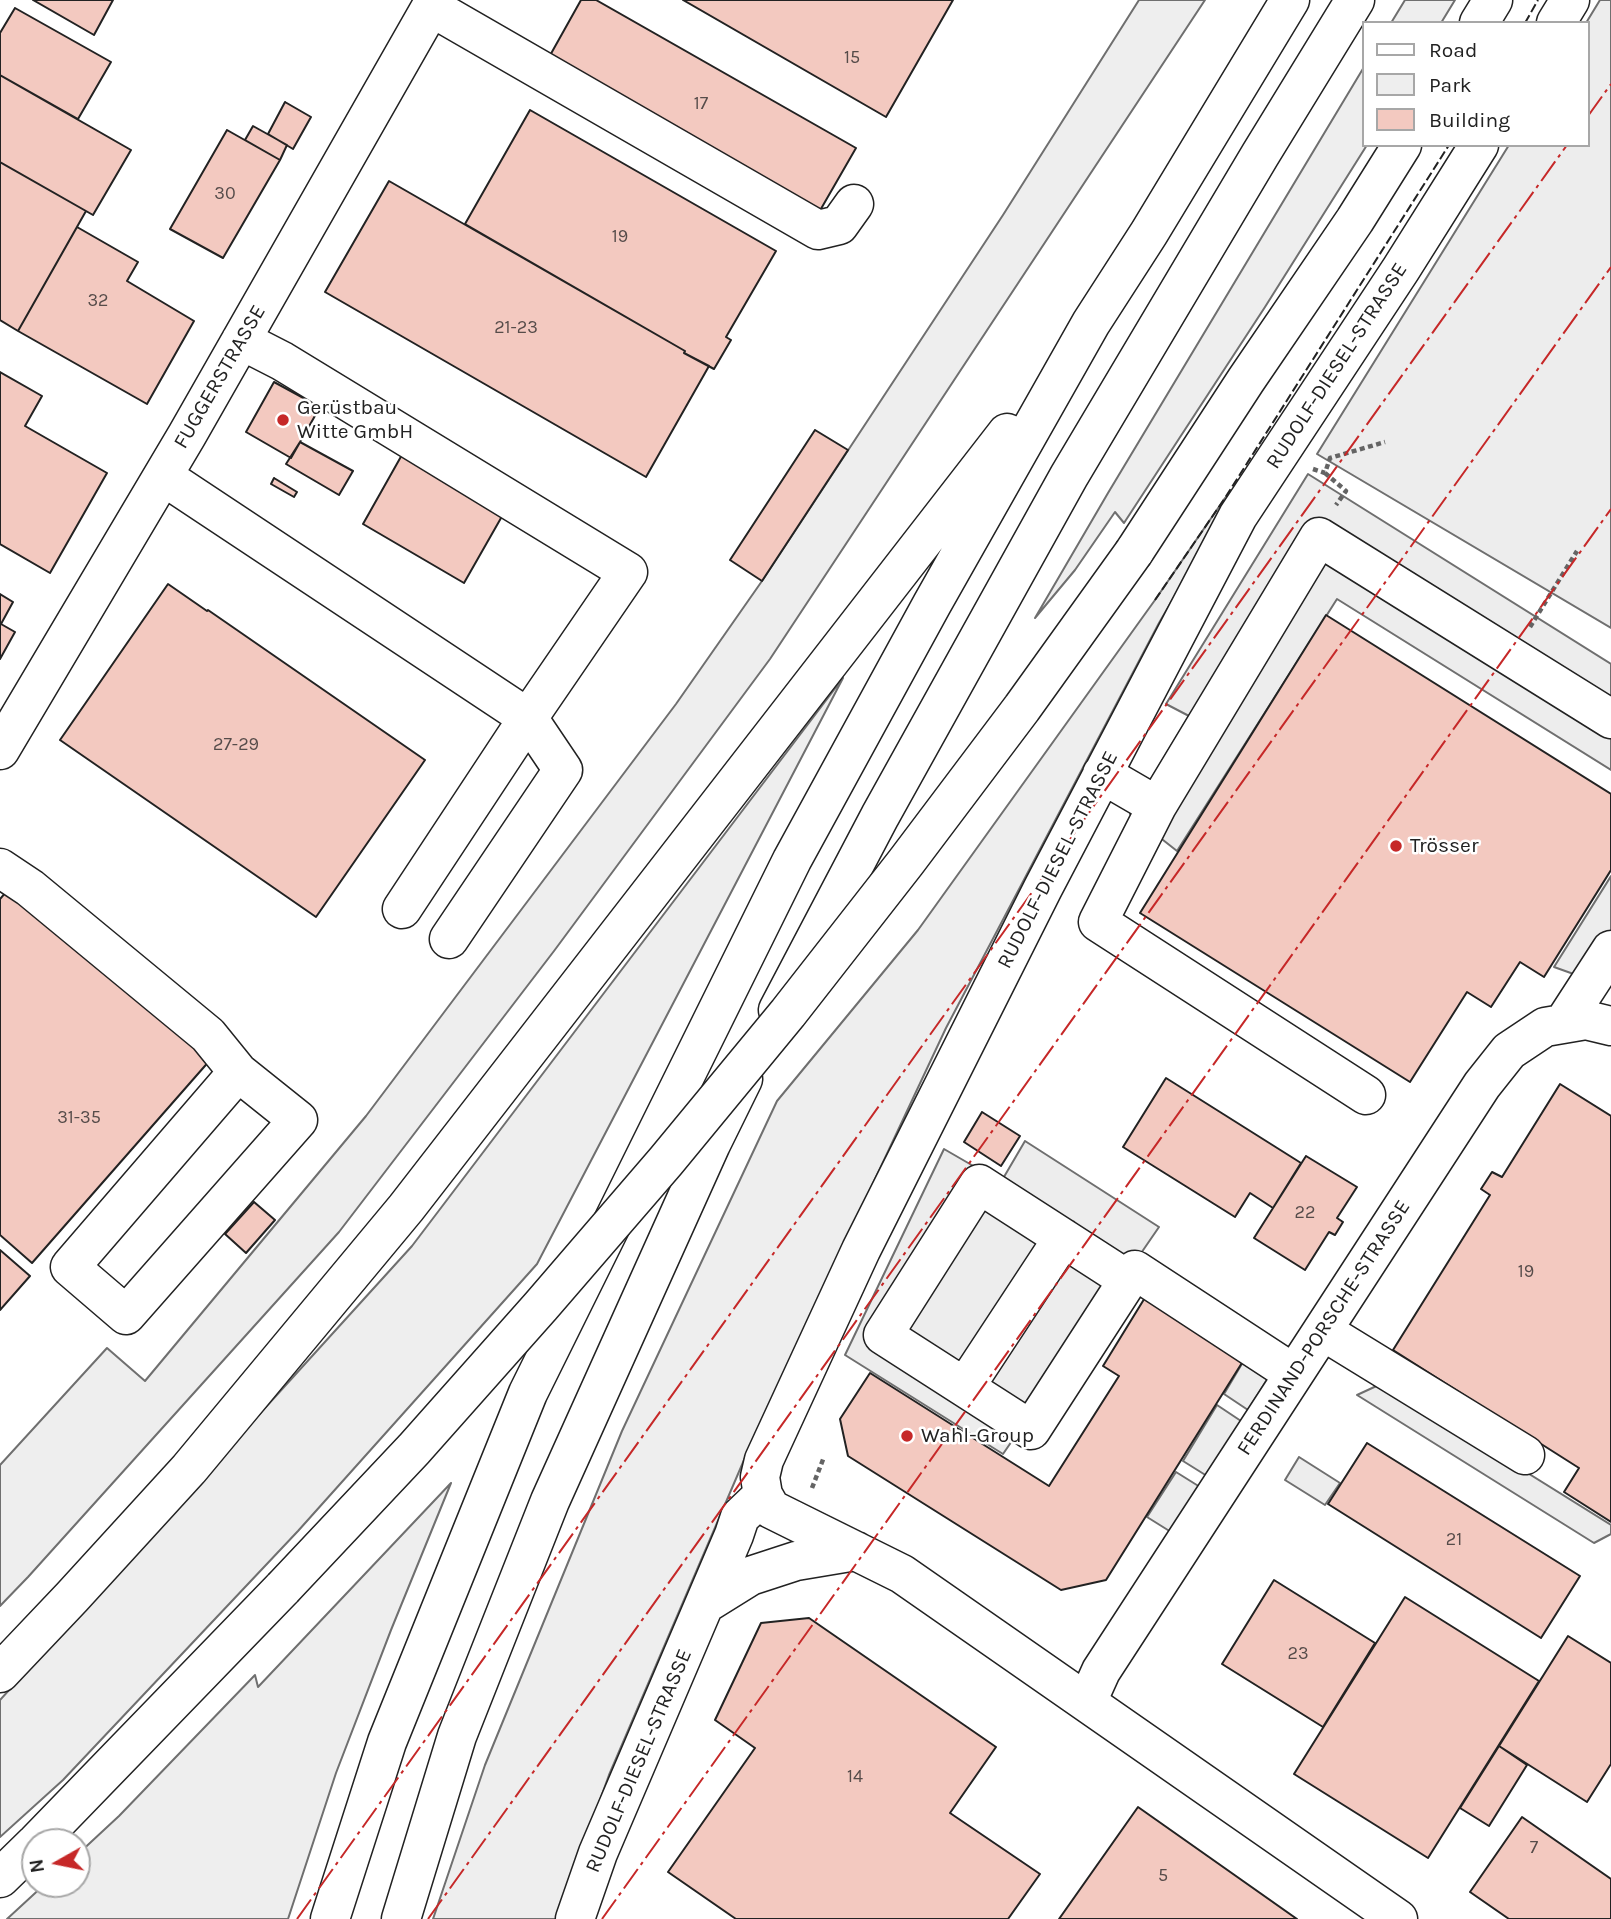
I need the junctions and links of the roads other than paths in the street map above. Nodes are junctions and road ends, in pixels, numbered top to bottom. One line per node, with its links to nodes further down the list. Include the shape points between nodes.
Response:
1 (1290, 0): 11 (main road)
2 (1355, 0): 42 (main road, via 1069,476 874,828 711,1144 550,1501 457,1736)
3 (1493, 0): 6 (main road)
4 (1570, 0): 7 (main road)
5 (433, 4): 10 (main road, via 818,230 839,225); 12 (main road, FUGGERSTRASSE)
6 (1480, 21)
7 (1557, 21)
8 (1401, 147): 38 (main road, bridge, via 1134,552 1014,719 788,1013 541,1306 414,1448)
9 (1478, 147): 17 (main road, RUDOLF-DIESEL-STRASSE, via 1238,516)
10 (854, 204)
11 (1091, 323): 36 (main road, via 406,1208 189,1469); 41 (main road, via 792,860 528,1393 387,1742)
12 (242, 340): 13 (main road, FUGGERSTRASSE); 14 (main road, via 628,572)
13 (163, 476): 14 (main road); 16 (main road, FUGGERSTRASSE)
14 (528, 718): 20 (main road); 21 (main road, via 564,770)
15 (1611, 719): 18 (main road, via 1319,537)
16 (0, 750)
17 (1102, 774): 18 (main road); 33 (main road, RUDOLF-DIESEL-STRASSE, via 848,1276 764,1460 760,1477)
18 (1157, 806): 26 (main road, via 1098,922)
19 (0, 868): 25 (main road, via 208,1035)
20 (402, 909)
21 (449, 939)
22 (1611, 950): 23 (main road)
23 (1563, 1024): 24 (main road, FERDINAND-PORSCHE-STRASSE, via 1586,1020); 29 (main road, FERDINAND-PORSCHE-STRASSE, via 1545,1027 1509,1051 1482,1085)
24 (1611, 1026)
25 (238, 1072): 25 (main road, via 70,1267 126,1315 298,1120)
26 (1366, 1095)
27 (1063, 1238): 28 (main road); 31 (main road); 31 (main road, via 978,1184 883,1335)
28 (1128, 1280): 30 (main road, via 1135,1270); 31 (main road, via 1031,1430)
29 (1323, 1331): 30 (main road, FERDINAND-PORSCHE-STRASSE); 32 (main road)
30 (1294, 1374): 37 (main road, FERDINAND-PORSCHE-STRASSE, via 1101,1671)
31 (965, 1388)
32 (1525, 1455)
33 (763, 1495): 34 (main road, via 771,1509); 35 (main road, RUDOLF-DIESEL-STRASSE, via 740,1517)
34 (856, 1551): 35 (main road, via 750,1576); 37 (main road, via 902,1574)
35 (705, 1604): 43 (main road, RUDOLF-DIESEL-STRASSE, via 598,1853)
36 (0, 1673)
37 (1087, 1702): 44 (main road)
38 (50, 1828)
39 (21, 1858): 40 (main road)
40 (0, 1878)
41 (330, 1919)
42 (401, 1919)
43 (575, 1919)
44 (1398, 1919)

